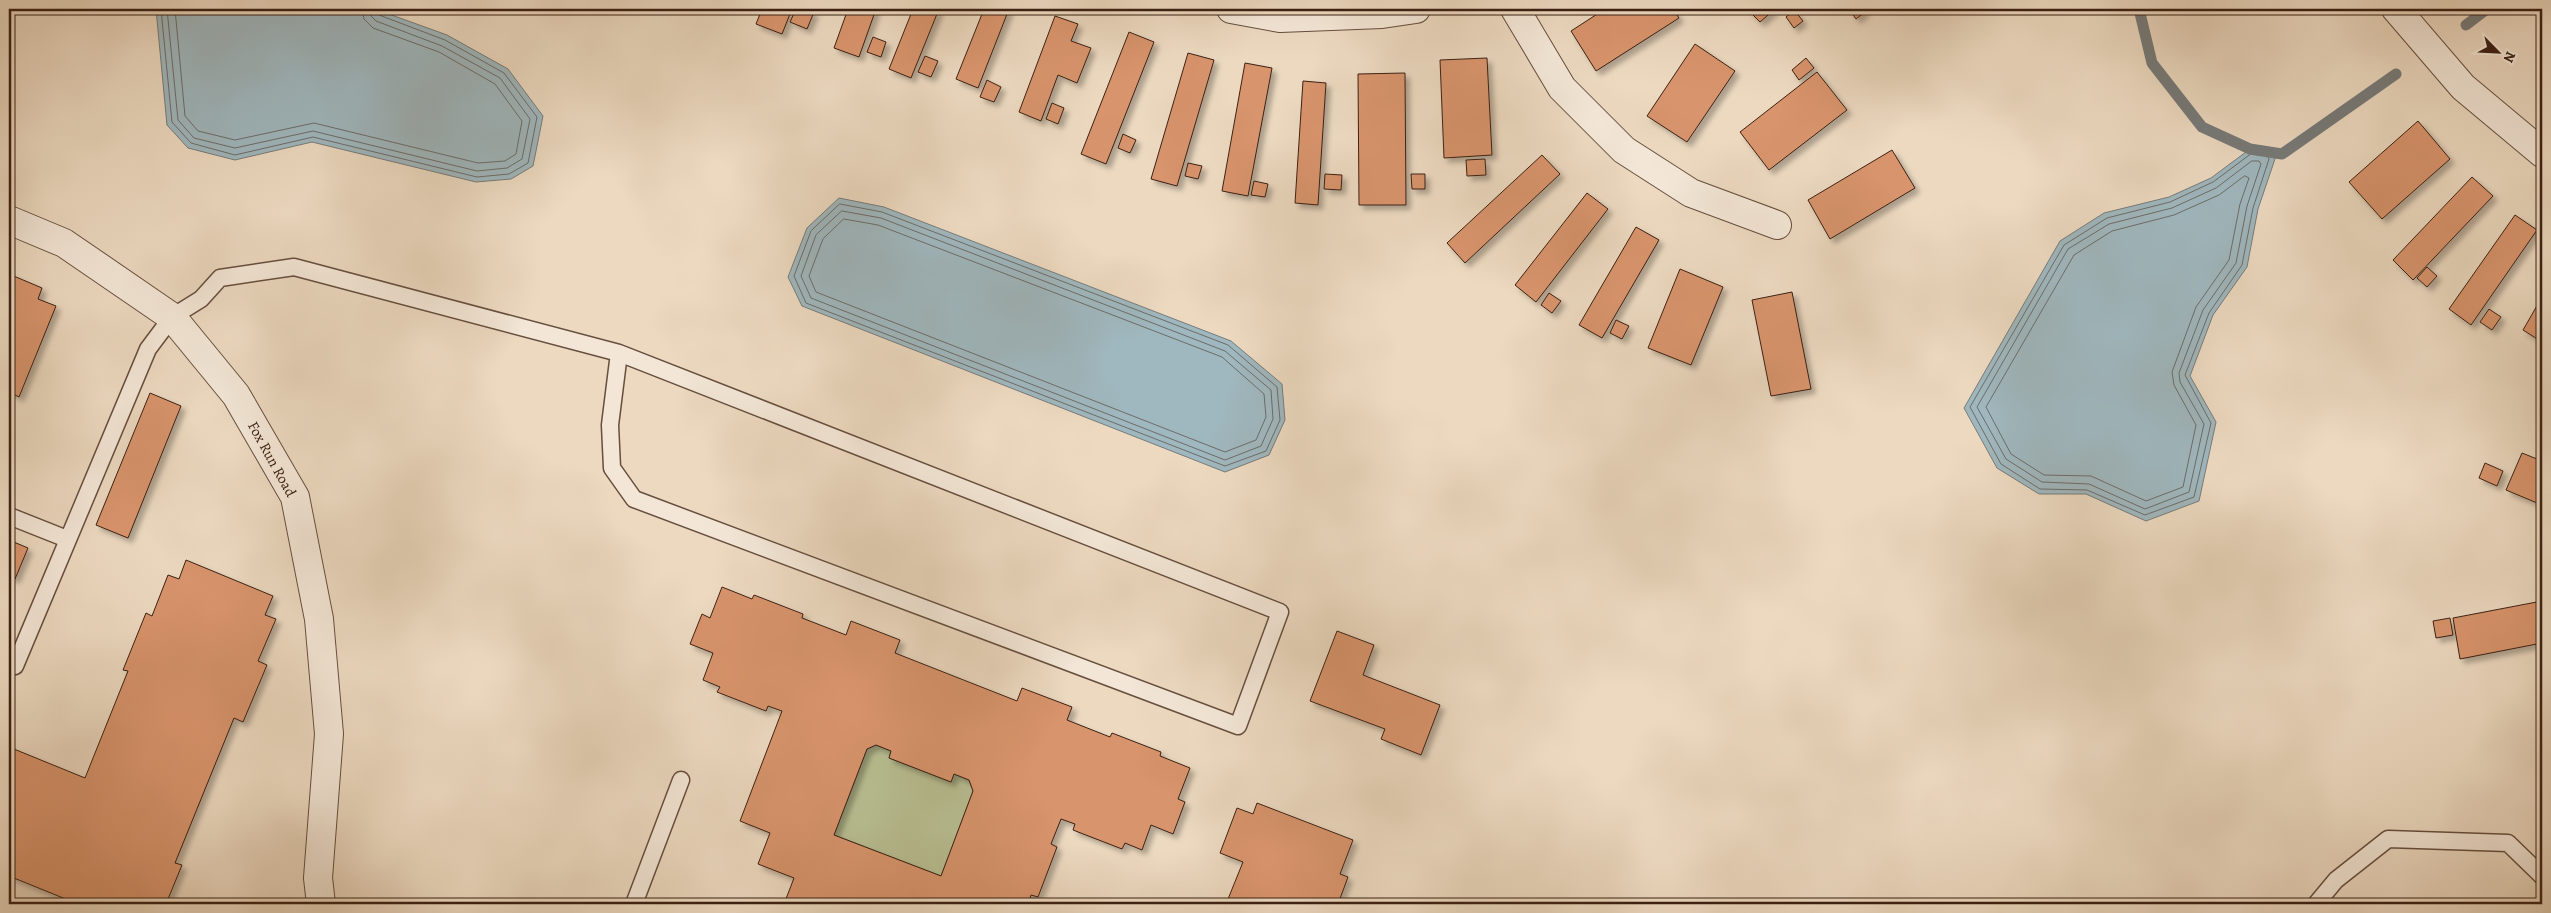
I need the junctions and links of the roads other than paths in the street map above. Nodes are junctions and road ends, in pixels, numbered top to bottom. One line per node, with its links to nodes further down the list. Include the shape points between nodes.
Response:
1 (1231, 9): 2 (street, via 1280,18 1382,14)
2 (1416, 9)
3 (1515, 9): 7 (street, via 1562,88 1624,150 1692,192)
4 (2396, 9): 5 (street, via 2462,87)
5 (2542, 153)
6 (9, 220): 8 (street, Fox Run Road, via 64,243)
7 (1777, 224)
8 (172, 317): 9 (lane, via 201,299 220,278 294,267); 11 (lane, via 148,348); 15 (street, Fox Run Road, via 236,395 295,497 319,620 329,734 318,878)
9 (619, 353): 9 (lane, via 1280,612 1238,726 634,499 612,468 610,425)
10 (9, 516): 11 (lane)
11 (67, 539): 12 (lane, via 15,666)
12 (9, 664)
13 (681, 780): 16 (lane)
14 (2542, 876): 17 (lane, via 2508,843 2388,839 2336,880)
15 (320, 904)
16 (634, 904)
17 (2316, 904)

